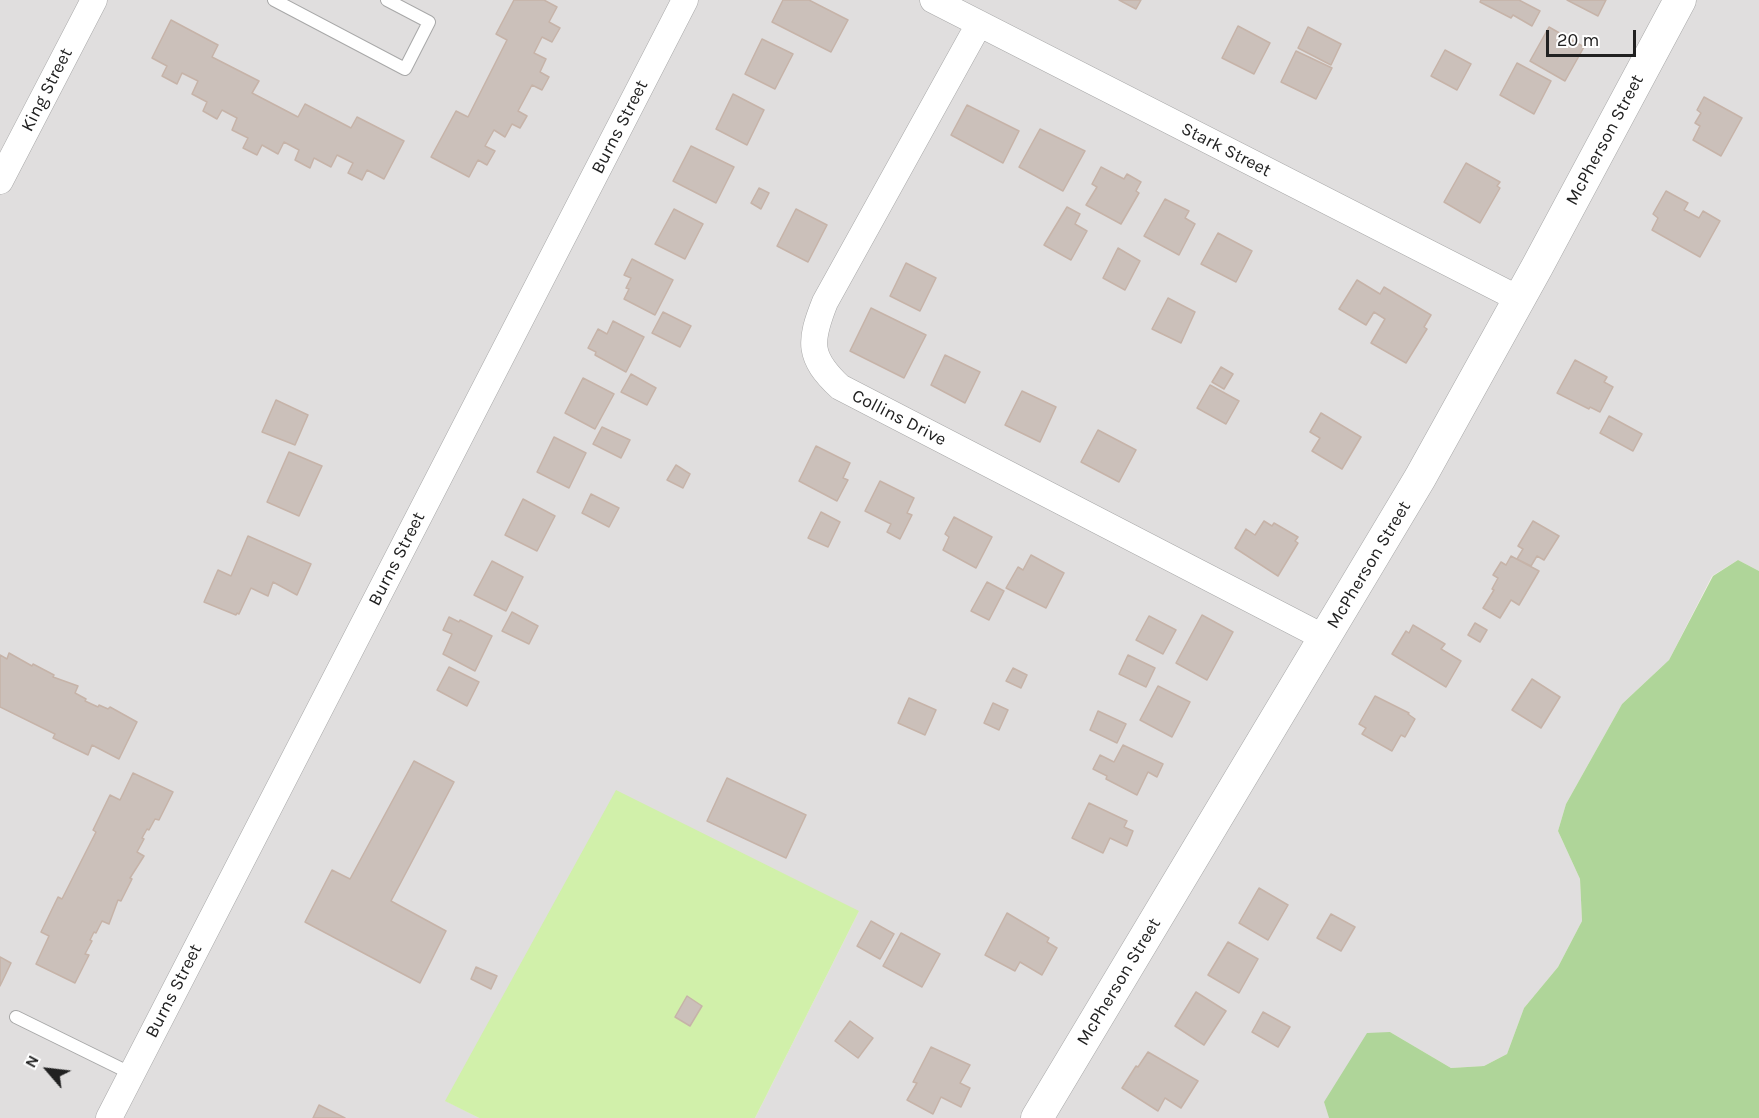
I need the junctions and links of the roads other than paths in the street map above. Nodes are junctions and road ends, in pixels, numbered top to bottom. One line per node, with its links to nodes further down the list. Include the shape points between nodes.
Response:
1 (93, 0): 8 (street, King Street)
2 (274, 0): 3 (lane, via 405,69 429,22)
3 (387, 0)
4 (685, 0): 12 (street, Burns Street)
5 (933, 0): 7 (street, Stark Street)
6 (1680, 0): 9 (street, McPherson Street)
7 (978, 24): 9 (street, Stark Street); 10 (street, Collins Drive, via 825,302 814,327 817,361 840,387)
8 (0, 181)
9 (1519, 299): 10 (street, McPherson Street)
10 (1325, 638): 14 (street, McPherson Street)
11 (16, 1017): 12 (lane)
12 (132, 1074): 13 (street, Burns Street)
13 (109, 1118)
14 (1037, 1118)

